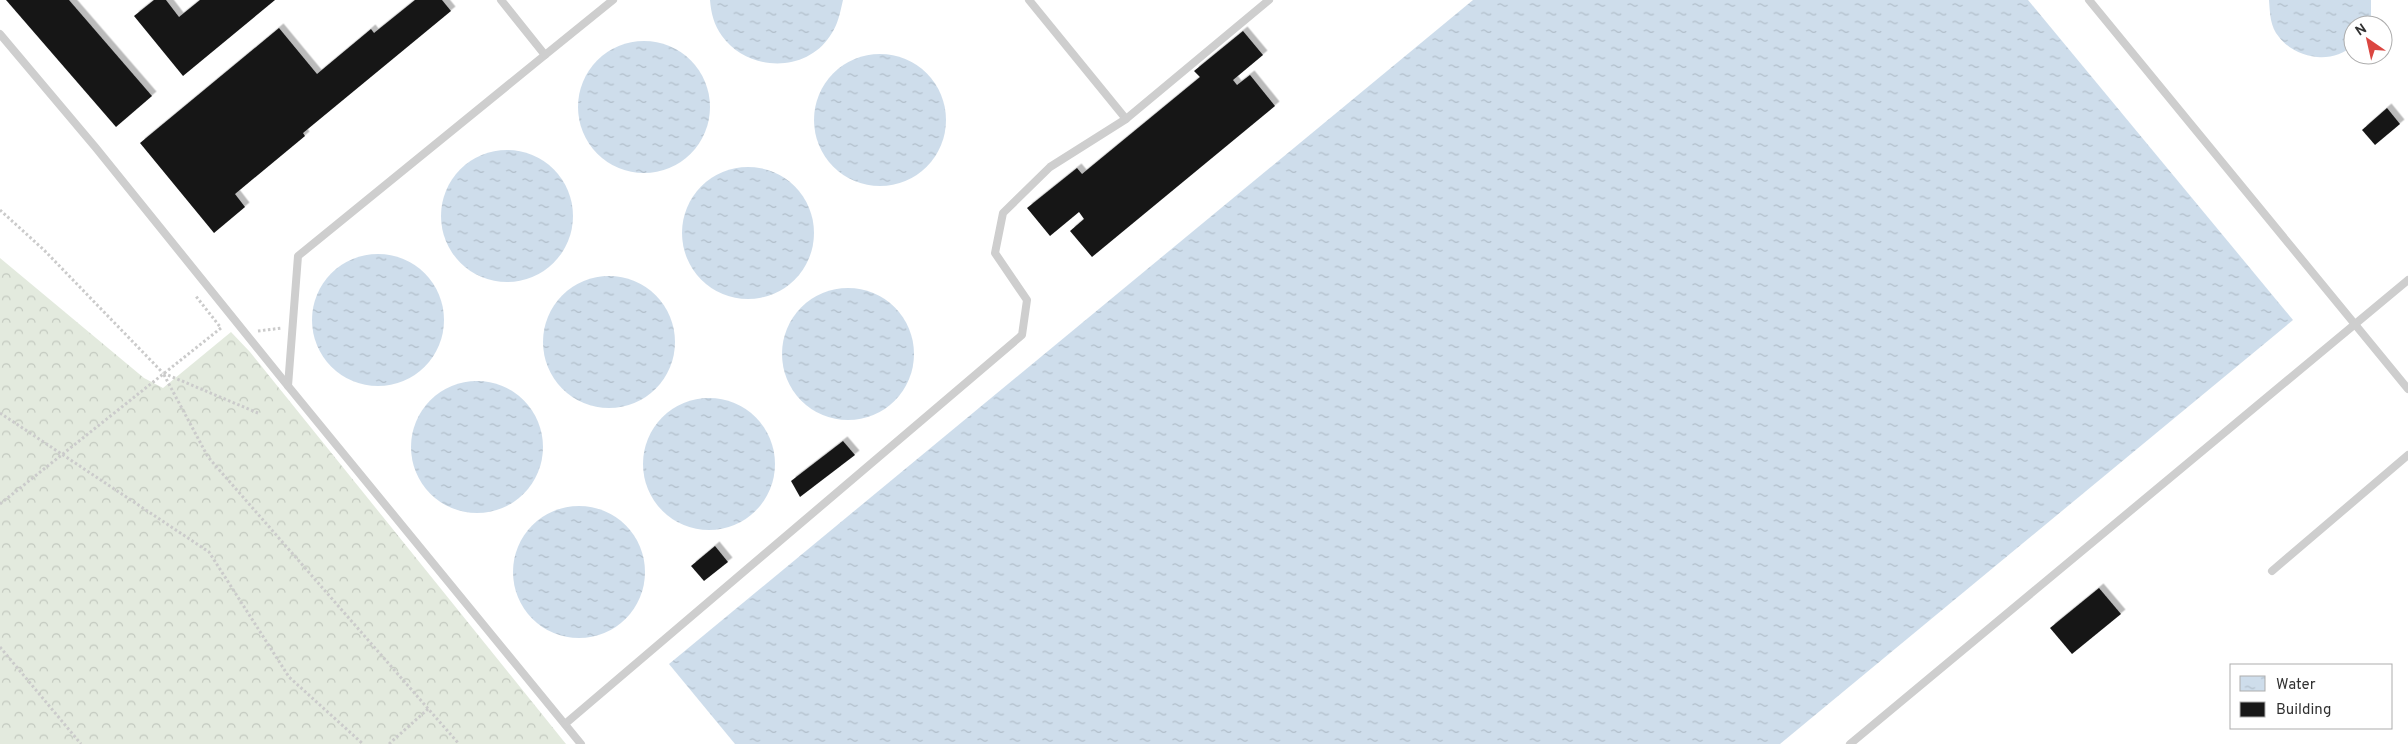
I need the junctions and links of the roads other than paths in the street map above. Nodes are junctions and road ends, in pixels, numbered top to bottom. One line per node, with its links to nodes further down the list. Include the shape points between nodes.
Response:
1 (613, 0): 7 (lane)
2 (1029, 0): 8 (lane)
3 (1269, 0): 8 (lane)
4 (2088, 0): 10 (lane)
5 (506, 2): 7 (lane)
6 (0, 34): 11 (lane)
7 (545, 55): 11 (lane, via 298,256)
8 (1126, 119): 15 (lane, via 1050,167 1003,213 995,253 1027,300 1022,336)
9 (2408, 280): 10 (lane)
10 (2357, 324): 12 (lane); 17 (lane)
11 (288, 386): 15 (lane)
12 (2408, 388)
13 (2408, 455): 14 (lane)
14 (2272, 571)
15 (565, 724): 16 (lane)
16 (581, 744)
17 (1850, 744)

